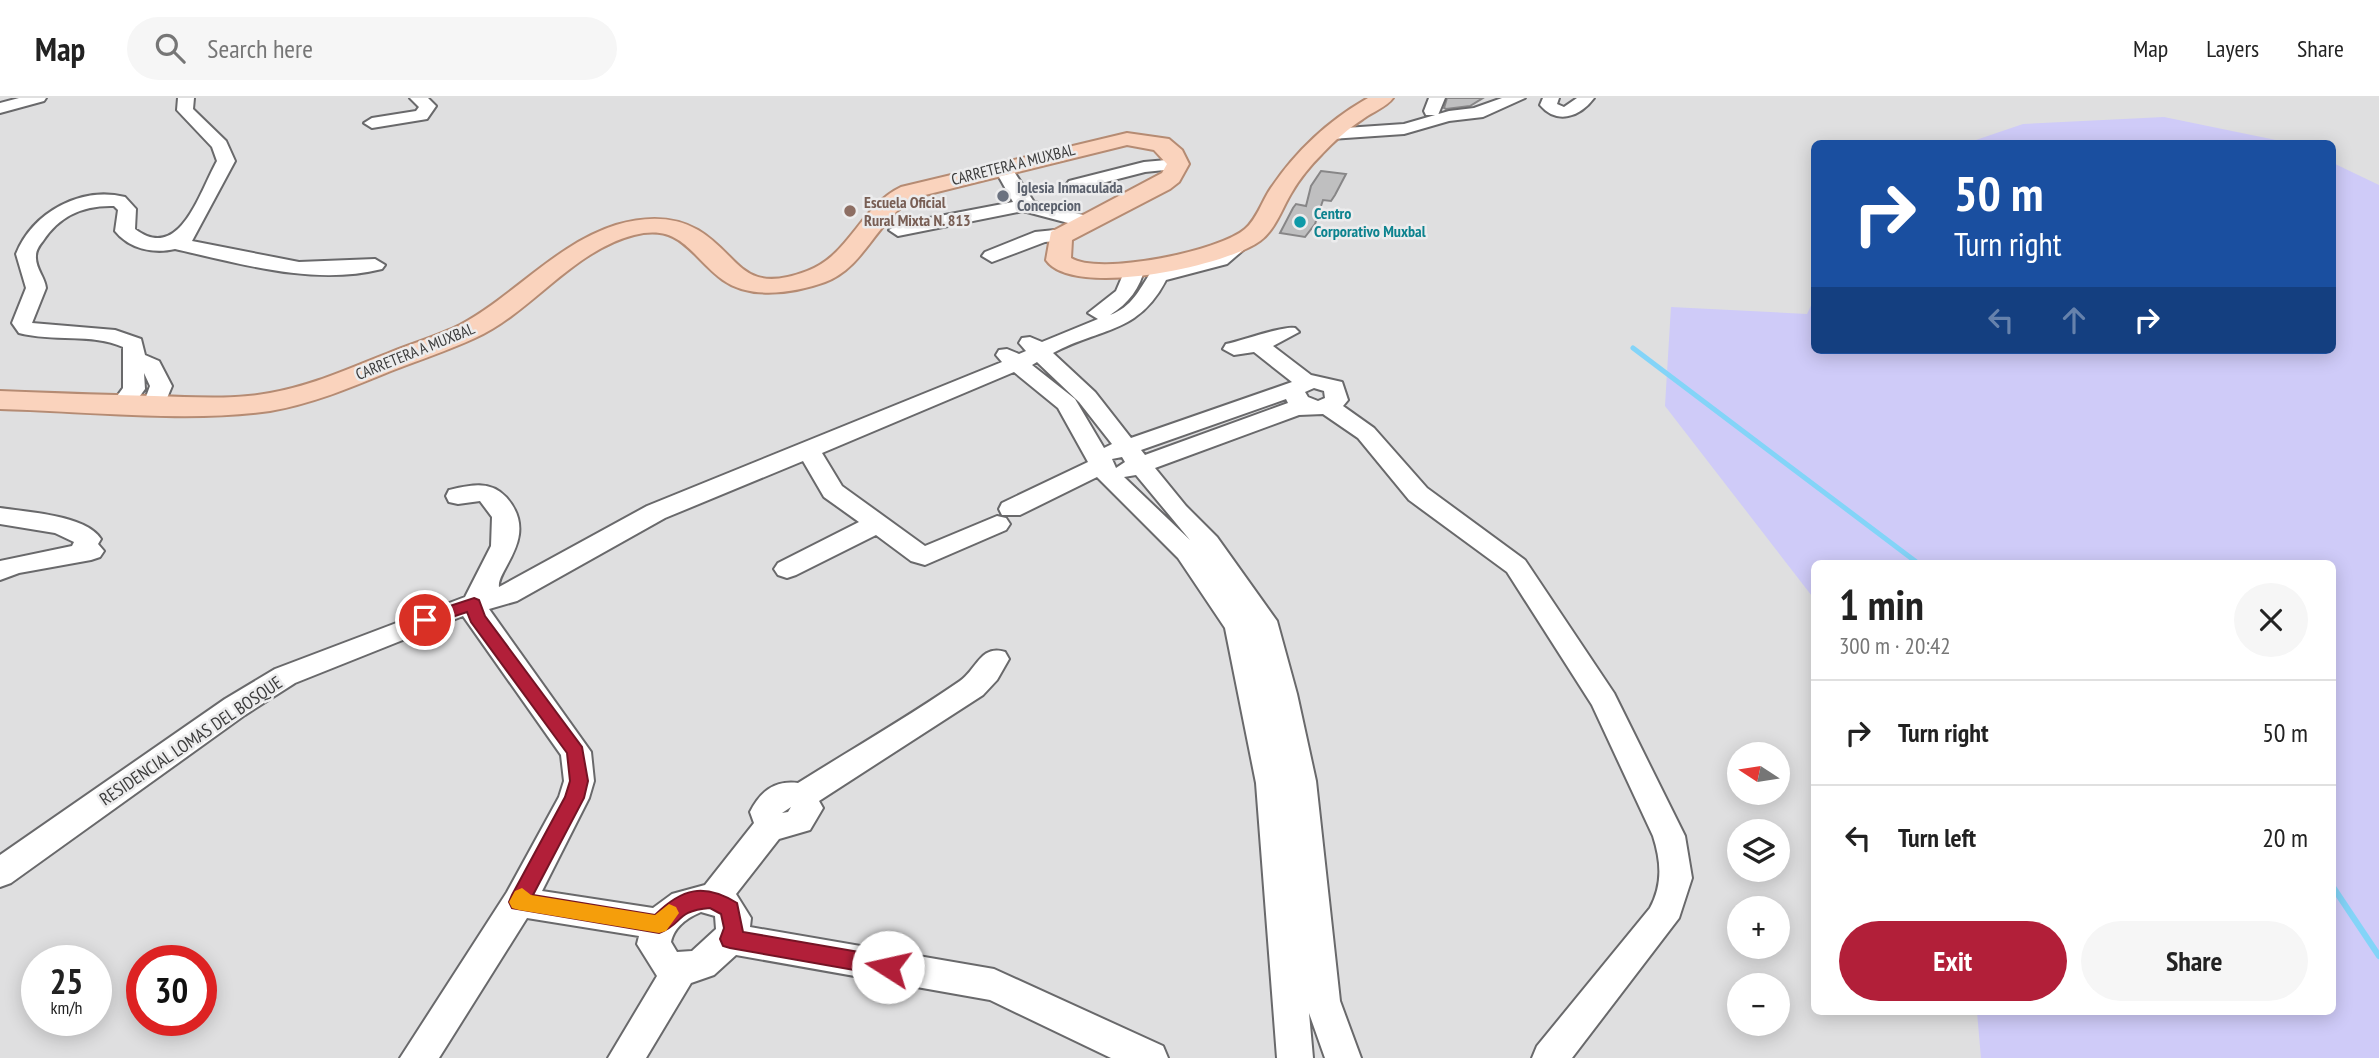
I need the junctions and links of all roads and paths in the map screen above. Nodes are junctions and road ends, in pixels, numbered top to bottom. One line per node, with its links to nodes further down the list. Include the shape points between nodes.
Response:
1 (38, 98): 8 (street)
2 (186, 98): 19 (street, via 185,110 220,145 226,161 185,237)
3 (418, 98): 10 (street, via 428,106 421,115)
4 (1383, 98): 11 (main road)
5 (1517, 98): 9 (street, via 1477,113)
6 (1551, 98): 7 (street, via 1548,105 1553,110 1569,113 1577,111)
7 (1586, 98)
8 (0, 108)
9 (1437, 111): 11 (street, via 1404,129)
10 (372, 123)
11 (1331, 134): 20 (main road, via 1302,162 1256,232)
12 (1178, 164): 13 (main road, CARRETERA A MUXBAL, via 1161,144 1139,138 1084,146); 14 (street, via 1144,167); 16 (main road, via 1162,184)
13 (1003, 168): 15 (street); 32 (main road, CARRETERA A MUXBAL, via 929,185 895,199 840,264 829,273 804,280 769,285 740,280 684,230 638,228 600,241 467,332 323,388 242,405)
14 (1075, 184)
15 (1026, 205): 16 (street); 17 (street)
16 (1091, 222): 18 (main road)
17 (898, 230)
18 (1065, 235): 21 (street, via 1042,236); 23 (main road, via 1060,237 1056,253 1065,266 1092,270)
19 (176, 243): 22 (street, via 305,270 341,271); 28 (street, via 153,246 135,240 125,231 127,209 119,201 106,200 71,207 54,216 38,228 27,251 37,285 22,323 26,329 115,336 133,344)
20 (1239, 245): 23 (main road); 27 (street, via 1220,260 1158,275 1146,299 1129,316)
21 (992, 256)
22 (375, 265)
23 (1135, 267): 27 (street, via 1132,283 1113,305)
24 (1288, 332): 25 (street)
25 (1258, 345): 26 (street); 29 (street)
26 (1234, 349)
27 (1021, 351): 33 (street); 34 (street, via 1087,397); 35 (street, via 1067,404); 41 (street, via 634,505 500,583)
28 (135, 359): 31 (street, via 129,373 134,389); 32 (street, via 151,366 161,386)
29 (1310, 396): 34 (street, via 1296,408); 54 (street, via 1366,433 1418,494 1516,566 1604,701 1669,836 1676,858 1673,900)
30 (0, 400): 31 (main road, CARRETERA A MUXBAL)
31 (123, 403): 32 (main road, CARRETERA A MUXBAL)
32 (155, 405)
33 (809, 451): 38 (street, via 833,491); 41 (street, via 656,512 533,582)
34 (1134, 457): 35 (street); 53 (street, via 1208,543 1263,621 1301,781 1322,1001)
35 (1103, 465): 38 (street, via 925,556); 52 (street, via 1187,552 1238,626 1271,783)
36 (458, 496): 41 (street, via 485,492 500,502 506,514 501,557)
37 (0, 516): 40 (street, via 61,526 88,539 86,552)
38 (873, 520): 39 (street, via 870,527)
39 (787, 569)
40 (0, 571)
41 (474, 604): 43 (street, RESIDENCIAL LOMAS DEL BOSQUE, via 285,676); 45 (street, via 477,617 568,740 579,766 574,798)
42 (995, 659): 44 (street, via 973,687 802,796 786,794 771,803 766,817 772,824)
43 (0, 873)
44 (713, 899): 46 (street, via 677,906); 47 (street, via 730,909 734,928)
45 (519, 902): 46 (street); 49 (street)
46 (659, 924): 48 (street, via 656,953 662,961)
47 (730, 939): 48 (street, via 715,957); 51 (street, via 994,985)
48 (681, 968): 50 (street)
49 (418, 1058)
50 (626, 1058)
51 (1150, 1058)
52 (1295, 1058)
53 (1343, 1058)
54 (1550, 1058)

